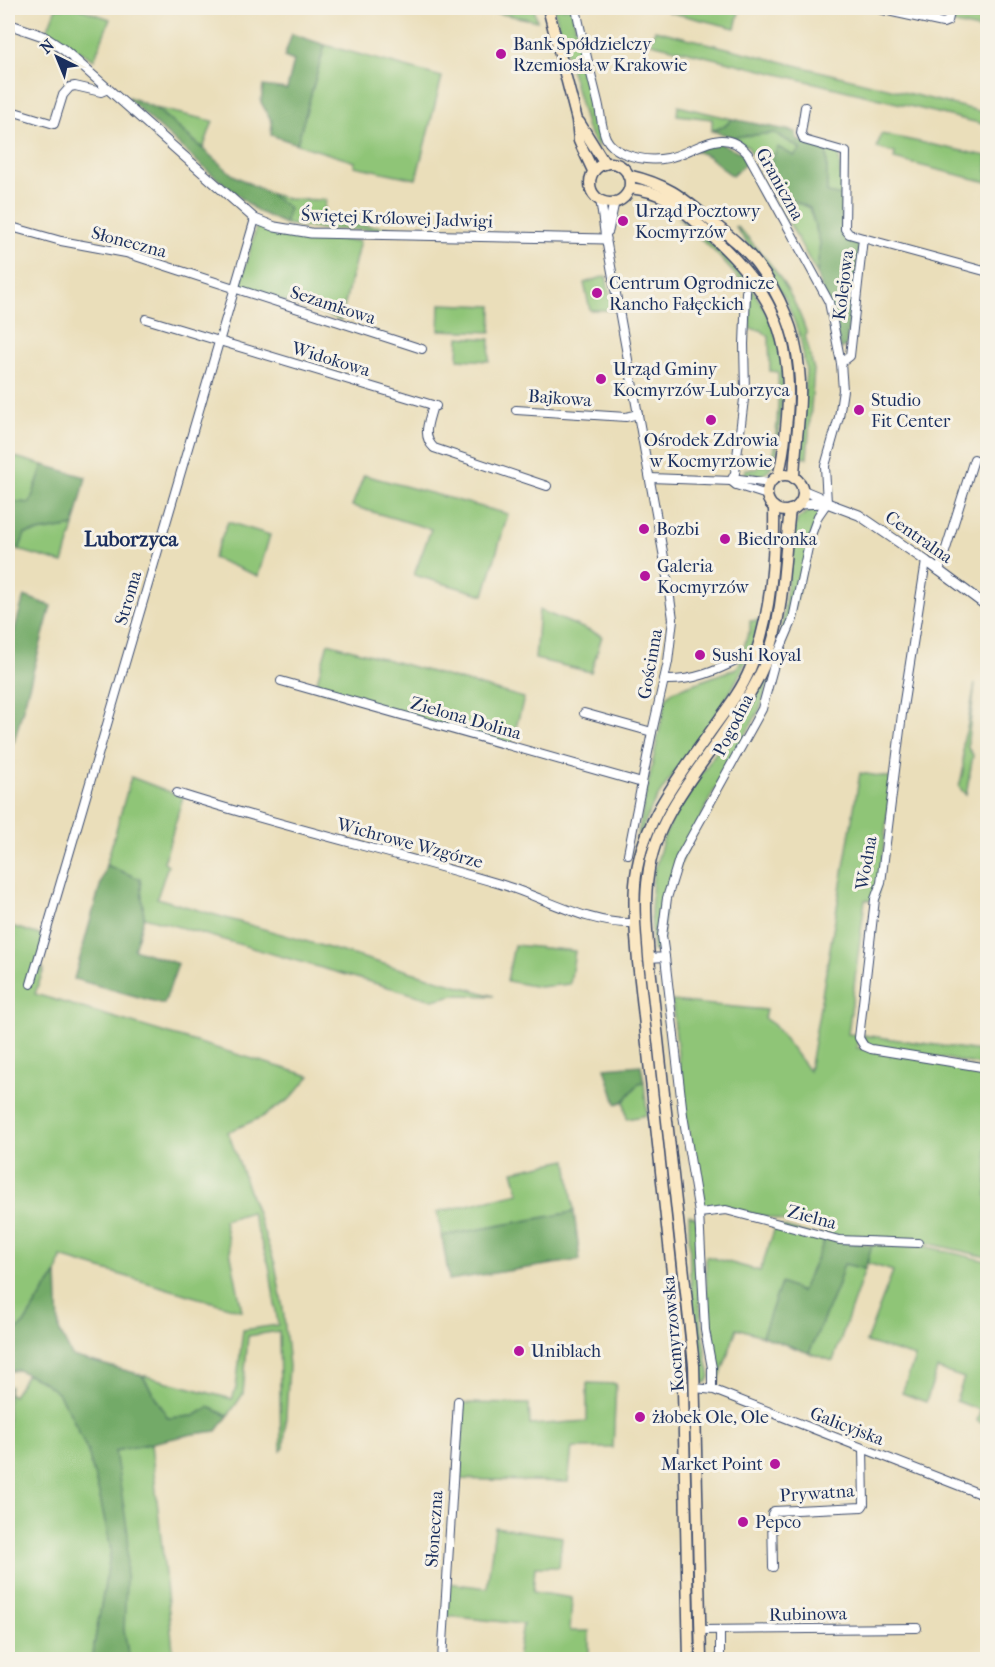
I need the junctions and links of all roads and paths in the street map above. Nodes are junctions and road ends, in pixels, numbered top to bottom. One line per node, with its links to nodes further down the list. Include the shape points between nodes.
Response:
1 (548, 8): 9 (main road)
2 (576, 8): 26 (street, Graniczna, via 606,139 612,147 630,156 650,160 670,158 714,140 732,142 744,149 829,302)
3 (874, 8): 4 (street, via 943,23 948,21)
4 (951, 8)
5 (8, 24): 6 (street, Świętej Królowej Jadwigi, via 43,36)
6 (108, 89): 8 (street, via 101,92 70,87 63,95 54,124); 16 (street, Świętej Królowej Jadwigi)
7 (805, 107): 18 (street, Kolejowa, via 801,133 804,140 846,152 845,229)
8 (8, 110)
9 (577, 120): 10 (main road); 11 (main road, via 579,141)
10 (605, 164): 11 (main road); 12 (main road, via 620,166)
11 (593, 171): 14 (main road, via 590,186)
12 (628, 175): 13 (main road); 31 (main road, via 658,183 682,197 757,264 777,296 787,317 800,368)
13 (630, 188): 15 (main road, via 624,198); 32 (main road, via 660,194 673,202 734,257 767,301 788,365 786,426)
14 (601, 202): 15 (main road); 19 (street)
15 (614, 203): 19 (street)
16 (255, 219): 19 (street, Świętej Królowej Jadwigi, via 311,233); 21 (street, Stroma)
17 (15, 228): 21 (street, Słoneczna, via 126,254)
18 (863, 238): 20 (street); 26 (street, Kolejowa, via 850,356)
19 (606, 239): 28 (street, Gościnna)
20 (987, 272)
21 (235, 289): 24 (street, Stroma); 25 (street, Sezamkowa)
22 (746, 292): 33 (street, via 745,391)
23 (146, 319): 24 (street, Widokowa)
24 (219, 341): 34 (street, Widokowa, via 435,406 425,434 434,448); 54 (street, Stroma)
25 (422, 349)
26 (841, 363): 37 (street, Graniczna, via 839,417 825,466)
27 (516, 410): 28 (street, Bajkowa, via 626,417)
28 (638, 414): 30 (street, Gościnna)
29 (974, 459): 41 (street)
30 (650, 478): 33 (street); 44 (street, Gościnna, via 672,613)
31 (794, 478): 32 (main road, via 785,475); 35 (main road)
32 (774, 480): 33 (street); 36 (main road)
33 (731, 481): 36 (street)
34 (548, 486)
35 (802, 490): 37 (street, Centralna); 39 (main road)
36 (767, 495): 38 (main road)
37 (827, 503): 39 (street, Centralna); 40 (street, Centralna, via 859,515); 52 (street, Pogodna, via 810,538 793,619 775,661 762,709 679,859 667,898 662,936)
38 (774, 507): 39 (main road); 51 (main road, via 771,579 759,647 733,700 672,787 647,833 635,882)
39 (795, 507): 53 (main road, via 768,658 753,690 665,820 652,857 646,894)
40 (926, 561): 41 (street, Centralna); 55 (street, Wodna, via 875,899 859,1038 871,1049)
41 (939, 571): 42 (street, Centralna)
42 (987, 607)
43 (742, 658): 44 (street, via 705,674)
44 (664, 680): 47 (street, Gościnna)
45 (281, 681): 48 (street, Zielona Dolina)
46 (584, 713): 47 (street)
47 (652, 732): 48 (street, Gościnna)
48 (642, 783): 50 (street, Gościnna)
49 (177, 793): 51 (street, Wichrowe Wzgórze, via 509,886 588,916)
50 (628, 854)
51 (634, 923): 56 (main road)
52 (665, 957): 53 (street); 57 (street, Pogodna)
53 (649, 958): 56 (main road)
54 (31, 984)
55 (987, 1068)
56 (657, 1080): 59 (main road, Kocmyrzowska); 69 (main road, Kocmyrzowska, via 683,1381)
57 (699, 1213): 58 (street, Zielna, via 726,1210 839,1240); 60 (street, Pogodna)
58 (918, 1243)
59 (695, 1388): 60 (street, Galicyjska); 66 (main road, Kocmyrzowska)
60 (712, 1389): 62 (street, Galicyjska)
61 (458, 1401): 68 (street, Słoneczna)
62 (863, 1448): 63 (street, Galicyjska); 64 (street, Prywatna, via 862,1507 774,1511)
63 (987, 1497)
64 (773, 1567)
65 (917, 1628): 67 (street, Rubinowa)
66 (700, 1630): 67 (street, Rubinowa); 70 (main road, Kocmyrzowska)
67 (720, 1630): 71 (street)
68 (442, 1659)
69 (689, 1659)
70 (701, 1659)
71 (720, 1659)

